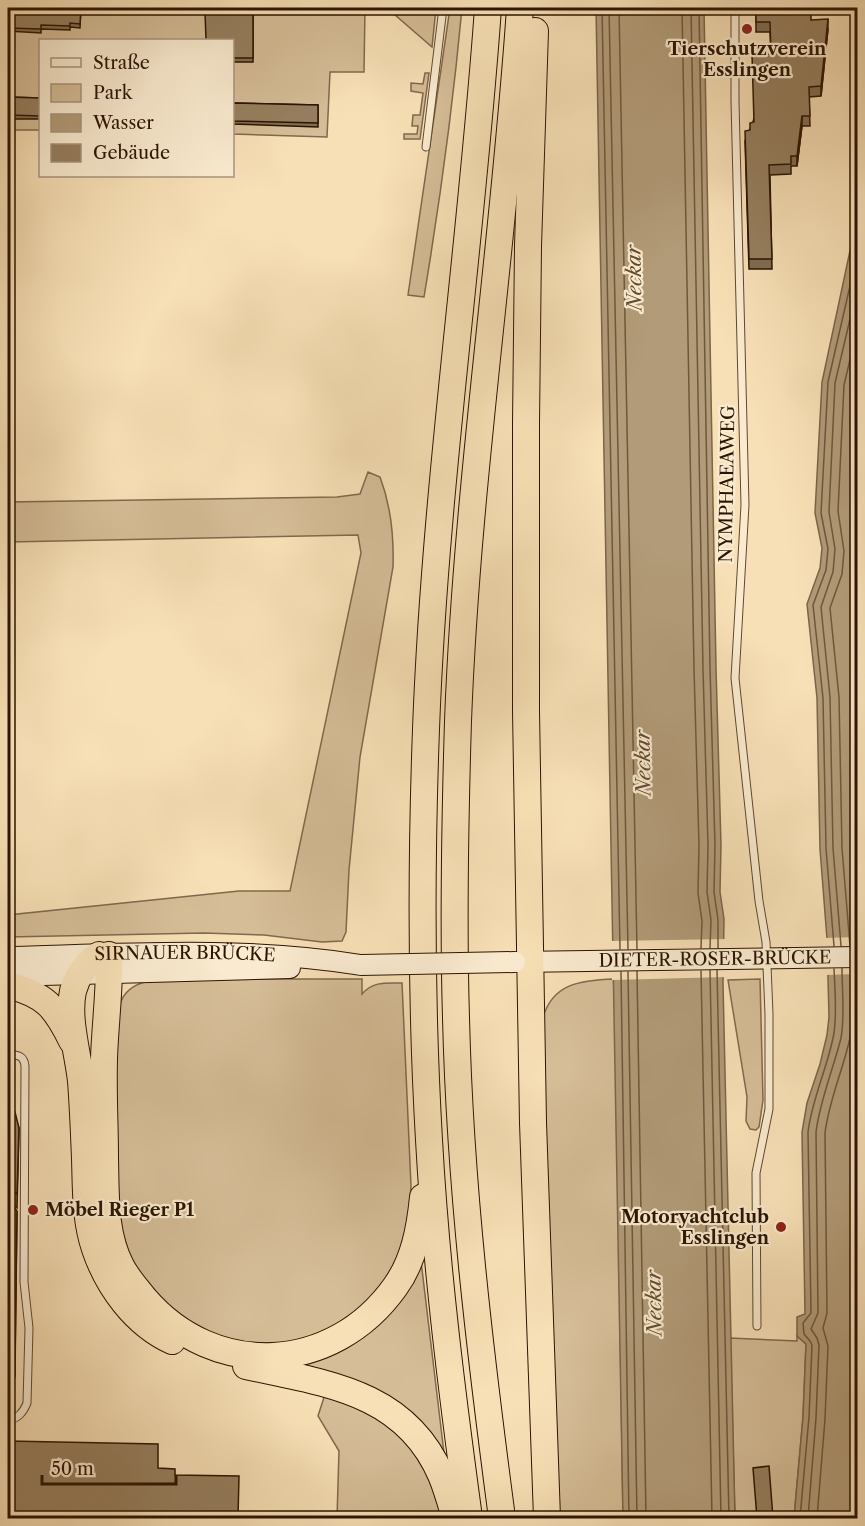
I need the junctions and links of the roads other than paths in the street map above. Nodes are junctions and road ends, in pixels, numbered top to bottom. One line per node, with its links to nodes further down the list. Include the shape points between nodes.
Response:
1 (443, 8): 6 (lane)
2 (488, 8): 18 (highway, via 437,547 426,726 422,902)
3 (520, 8): 25 (highway, via 468,558 458,719 455,890 456,1019 468,1231)
4 (536, 8): 10 (highway, via 528,246)
5 (735, 8): 12 (lane, NYMPHAEAWEG, via 745,505 735,678)
6 (426, 147)
7 (8, 957): 9 (main road, SIRNAUER BRÜCKE)
8 (858, 957): 12 (main road, DIETER-ROSER-BRÜCKE)
9 (106, 961): 10 (main road, SIRNAUER BRÜCKE, bridge, via 244,954 361,965); 13 (highway, via 91,960); 18 (highway, via 108,1227 121,1266 130,1279 154,1309 183,1334 230,1352 260,1356 320,1347 355,1329 383,1302 406,1268 420,1219)
10 (523, 962): 11 (main road, SIRNAUER BRÜCKE); 26 (highway, via 533,1123)
11 (573, 962): 12 (main road, DIETER-ROSER-BRÜCKE)
12 (767, 968): 21 (lane, NYMPHAEAWEG, via 770,1097 756,1173)
13 (80, 974): 14 (main road, SIRNAUER BRÜCKE); 16 (highway, via 72,1001)
14 (8, 976)
15 (8, 985): 16 (highway, via 44,999 58,1016)
16 (76, 1051): 23 (highway, via 89,1223 102,1265 125,1304 149,1329 200,1354 339,1386 384,1407 410,1427 432,1457)
17 (8, 1054): 20 (lane, via 20,1055 25,1062)
18 (429, 1140): 24 (highway, via 445,1327)
19 (18, 1218): 20 (lane)
20 (24, 1225): 22 (lane, via 28,1396 22,1414)
21 (757, 1326)
22 (8, 1421)
23 (455, 1518)
24 (469, 1518)
25 (502, 1518)
26 (547, 1518)

